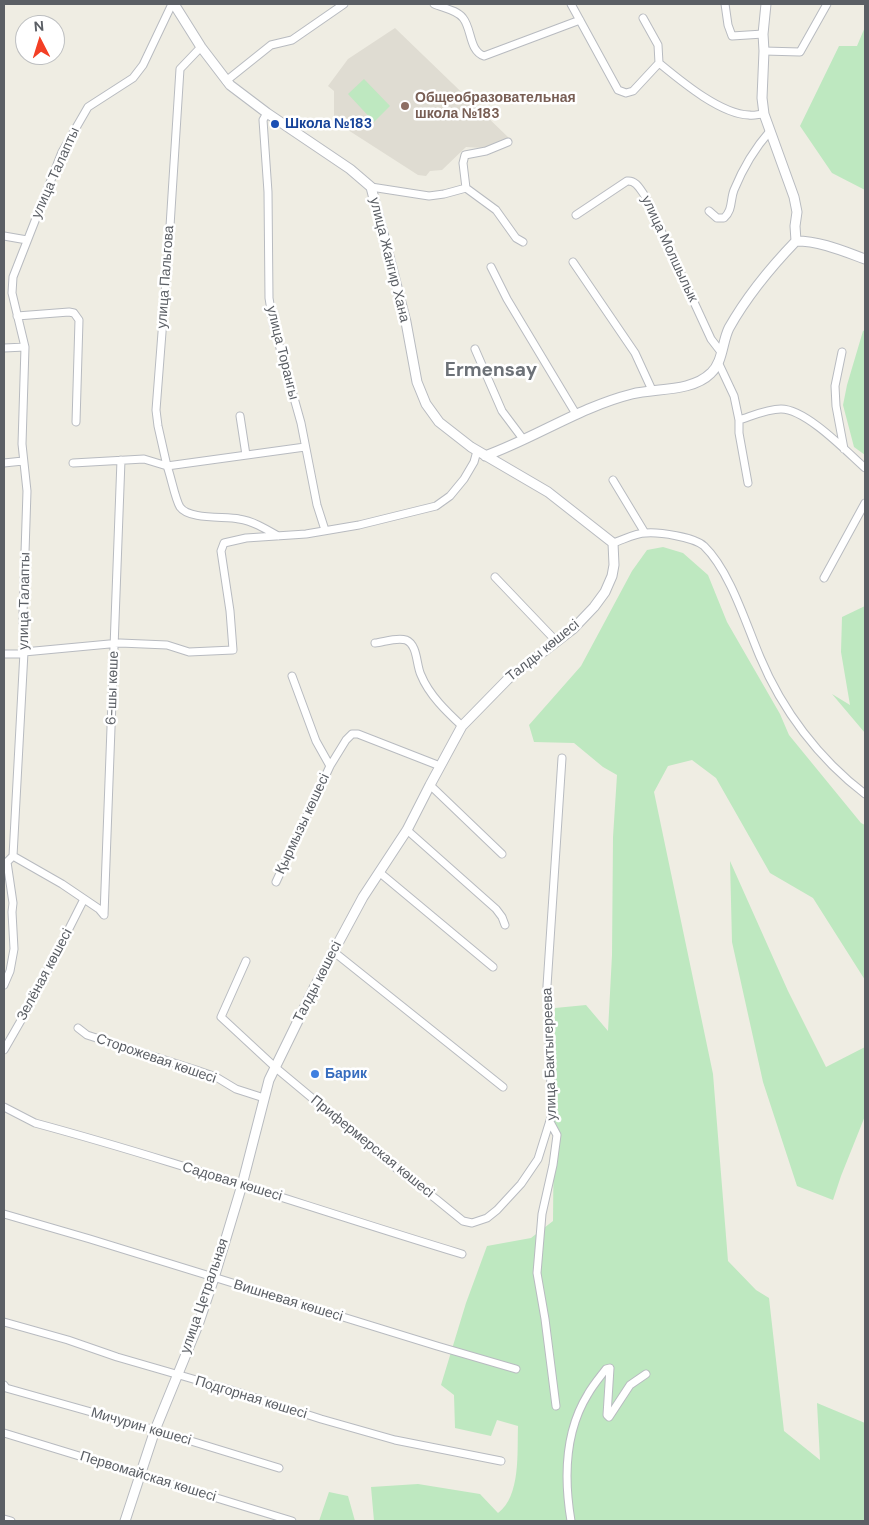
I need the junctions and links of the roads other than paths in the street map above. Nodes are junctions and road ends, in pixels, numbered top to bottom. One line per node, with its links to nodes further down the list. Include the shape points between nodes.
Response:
1 (173, 4): 11 (street, улица Жангир Хана); 24 (street, улица Талапты, via 143,65 133,78 88,107 83,114 62,152)
2 (344, 4): 14 (street, via 292,40 271,44)
3 (434, 4): 9 (street, via 465,19 476,50 484,56)
4 (571, 4): 9 (street)
5 (725, 4): 10 (street, via 732,36)
6 (766, 4): 10 (street)
7 (827, 4): 12 (street, via 800,52)
8 (643, 18): 13 (street, via 658,45)
9 (580, 20): 13 (street, via 618,90 633,91)
10 (763, 34): 12 (street)
11 (201, 47): 14 (street, улица Жангир Хана); 50 (street, улица Пальгова, via 180,69 156,410)
12 (764, 51): 16 (street)
13 (659, 63): 16 (street, via 718,105 748,115)
14 (226, 81): 15 (street, улица Жангир Хана)
15 (267, 113): 19 (street, улица Жангир Хана); 42 (street, улица Торангы, via 264,120 268,298)
16 (764, 114): 17 (street)
17 (770, 130): 21 (street, via 754,149 742,172 733,192 729,214 717,218); 25 (street, via 794,197)
18 (508, 142): 20 (street, via 465,155)
19 (371, 187): 20 (street, via 429,196); 44 (street, улица Жангир Хана, via 406,322 413,367 426,404 439,422)
20 (466, 188): 26 (street, via 496,210 516,238)
21 (709, 211)
22 (576, 216): 35 (street, улица Молшылык, via 627,181 636,183 645,196)
23 (4, 236): 24 (street)
24 (27, 240): 30 (street, улица Талапты, via 13,277 12,293)
25 (796, 241): 27 (street, via 808,241); 35 (street, via 753,292 728,330)
26 (523, 242)
27 (865, 259)
28 (573, 262): 36 (street, via 635,353)
29 (492, 268): 37 (street)
30 (18, 316): 31 (street, улица Талапты); 40 (street, via 69,312 79,320)
31 (24, 347): 32 (street); 47 (street, улица Талапты)
32 (4, 348)
33 (475, 349): 41 (street, via 502,411)
34 (842, 352): 43 (street, via 835,386)
35 (719, 357): 36 (street, via 713,372 697,383); 39 (street)
36 (652, 390): 37 (street)
37 (576, 414): 41 (street)
38 (240, 416): 45 (street)
39 (739, 420): 43 (street, via 781,409 796,413 813,422); 53 (street)
40 (76, 422)
41 (523, 439): 44 (street, via 509,448)
42 (305, 447): 45 (street); 55 (street, улица Торангы)
43 (844, 450): 51 (street)
44 (481, 454): 55 (street, via 450,496 436,506); 58 (street, улица Жангир Хана, via 548,492)
45 (246, 455): 50 (street)
46 (120, 460): 49 (street); 50 (street, via 144,459); 63 (street, 6-шы көше)
47 (23, 461): 48 (street); 64 (street, улица Талапты, via 27,491)
48 (4, 463)
49 (72, 463)
50 (167, 466): 57 (street, улица Пальгова, via 185,512 240,519)
51 (865, 468)
52 (613, 480): 56 (street)
53 (748, 482)
54 (865, 503): 60 (street)
55 (325, 530): 57 (street)
56 (645, 533): 58 (street); 72 (street, via 678,536 703,545 730,586 778,694 839,773)
57 (278, 536): 63 (street, via 224,543 221,551 233,650 189,652 167,645)
58 (613, 543): 61 (street, Талды көшесі, via 614,565 605,592)
59 (495, 577): 61 (street)
60 (824, 578)
61 (557, 642): 67 (street, Талды көшесі, via 508,678)
62 (375, 643): 67 (street, via 406,640 412,645 421,675 443,708)
63 (114, 644): 64 (street); 78 (street, 6-шы көше, via 104,915)
64 (24, 652): 65 (street); 75 (street, улица Талапты)
65 (4, 654)
66 (292, 676): 69 (street, Қырмызы көшесі, via 316,740)
67 (462, 726): 70 (street, Талды көшесі)
68 (562, 758): 90 (street, улица Бактыгереева, via 547,986 552,1096)
69 (330, 766): 70 (street, Қырмызы көшесі, via 346,740 352,734 358,734); 77 (street, Қырмызы көшесі)
70 (440, 766): 71 (street, Талды көшесі)
71 (430, 784): 73 (street, Талды көшесі); 74 (street)
72 (865, 794)
73 (407, 830): 76 (street, Талды көшесі); 79 (street, via 496,909)
74 (502, 854)
75 (11, 858): 78 (street, via 56,880); 83 (street, улица Талапты, via 7,866 13,903 14,949)
76 (379, 872): 80 (street, Талды көшесі, via 350,918); 82 (street)
77 (276, 882)
78 (84, 899): 85 (street, Зелёная көшесі, via 36,996)
79 (505, 925)
80 (334, 952): 86 (street, Талды көшесі); 87 (street)
81 (246, 961): 86 (street, Прифермерская көшесі, via 221,1017)
82 (493, 967)
83 (4, 985)
84 (78, 1028): 88 (street, Сторожевая көшесі, via 87,1035 216,1077 236,1089)
85 (4, 1050)
86 (276, 1068): 88 (street, улица Цетральная); 90 (street, Прифермерская көшесі, via 402,1173 463,1221 472,1223 487,1218 521,1184 538,1159)
87 (503, 1087)
88 (264, 1098): 91 (street, улица Цетральная)
89 (4, 1107): 91 (street, Садовая көшесі, via 35,1123)
90 (550, 1121): 100 (street, улица Бактыгереева, via 557,1135 542,1214 537,1273)
91 (242, 1184): 93 (street, Садовая көшесі); 94 (street, улица Цетральная)
92 (4, 1214): 94 (street, Вишневая көшесі)
93 (462, 1254)
94 (214, 1278): 96 (street, Вишневая көшесі); 98 (street, улица Цетральная)
95 (4, 1322): 98 (street, Подгорная көшесі)
96 (516, 1369)
97 (646, 1374): 110 (street, via 630,1385 608,1417 610,1368 587,1395 572,1428 567,1492)
98 (177, 1375): 101 (street, улица Цетральная); 103 (street, Подгорная көшесі, via 395,1440)
99 (4, 1385): 101 (street, Мичурин көшесі)
100 (556, 1406)
101 (155, 1430): 104 (street, Мичурин көшесі); 105 (street, улица Цетральная)
102 (4, 1433): 105 (street, Первомайская көшесі)
103 (501, 1461)
104 (279, 1468)
105 (140, 1474): 108 (street, улица Цетральная); 109 (street, Первомайская көшесі)
106 (4, 1519): 107 (street)
107 (11, 1521)
108 (125, 1521)
109 (292, 1521)
110 (571, 1521)

